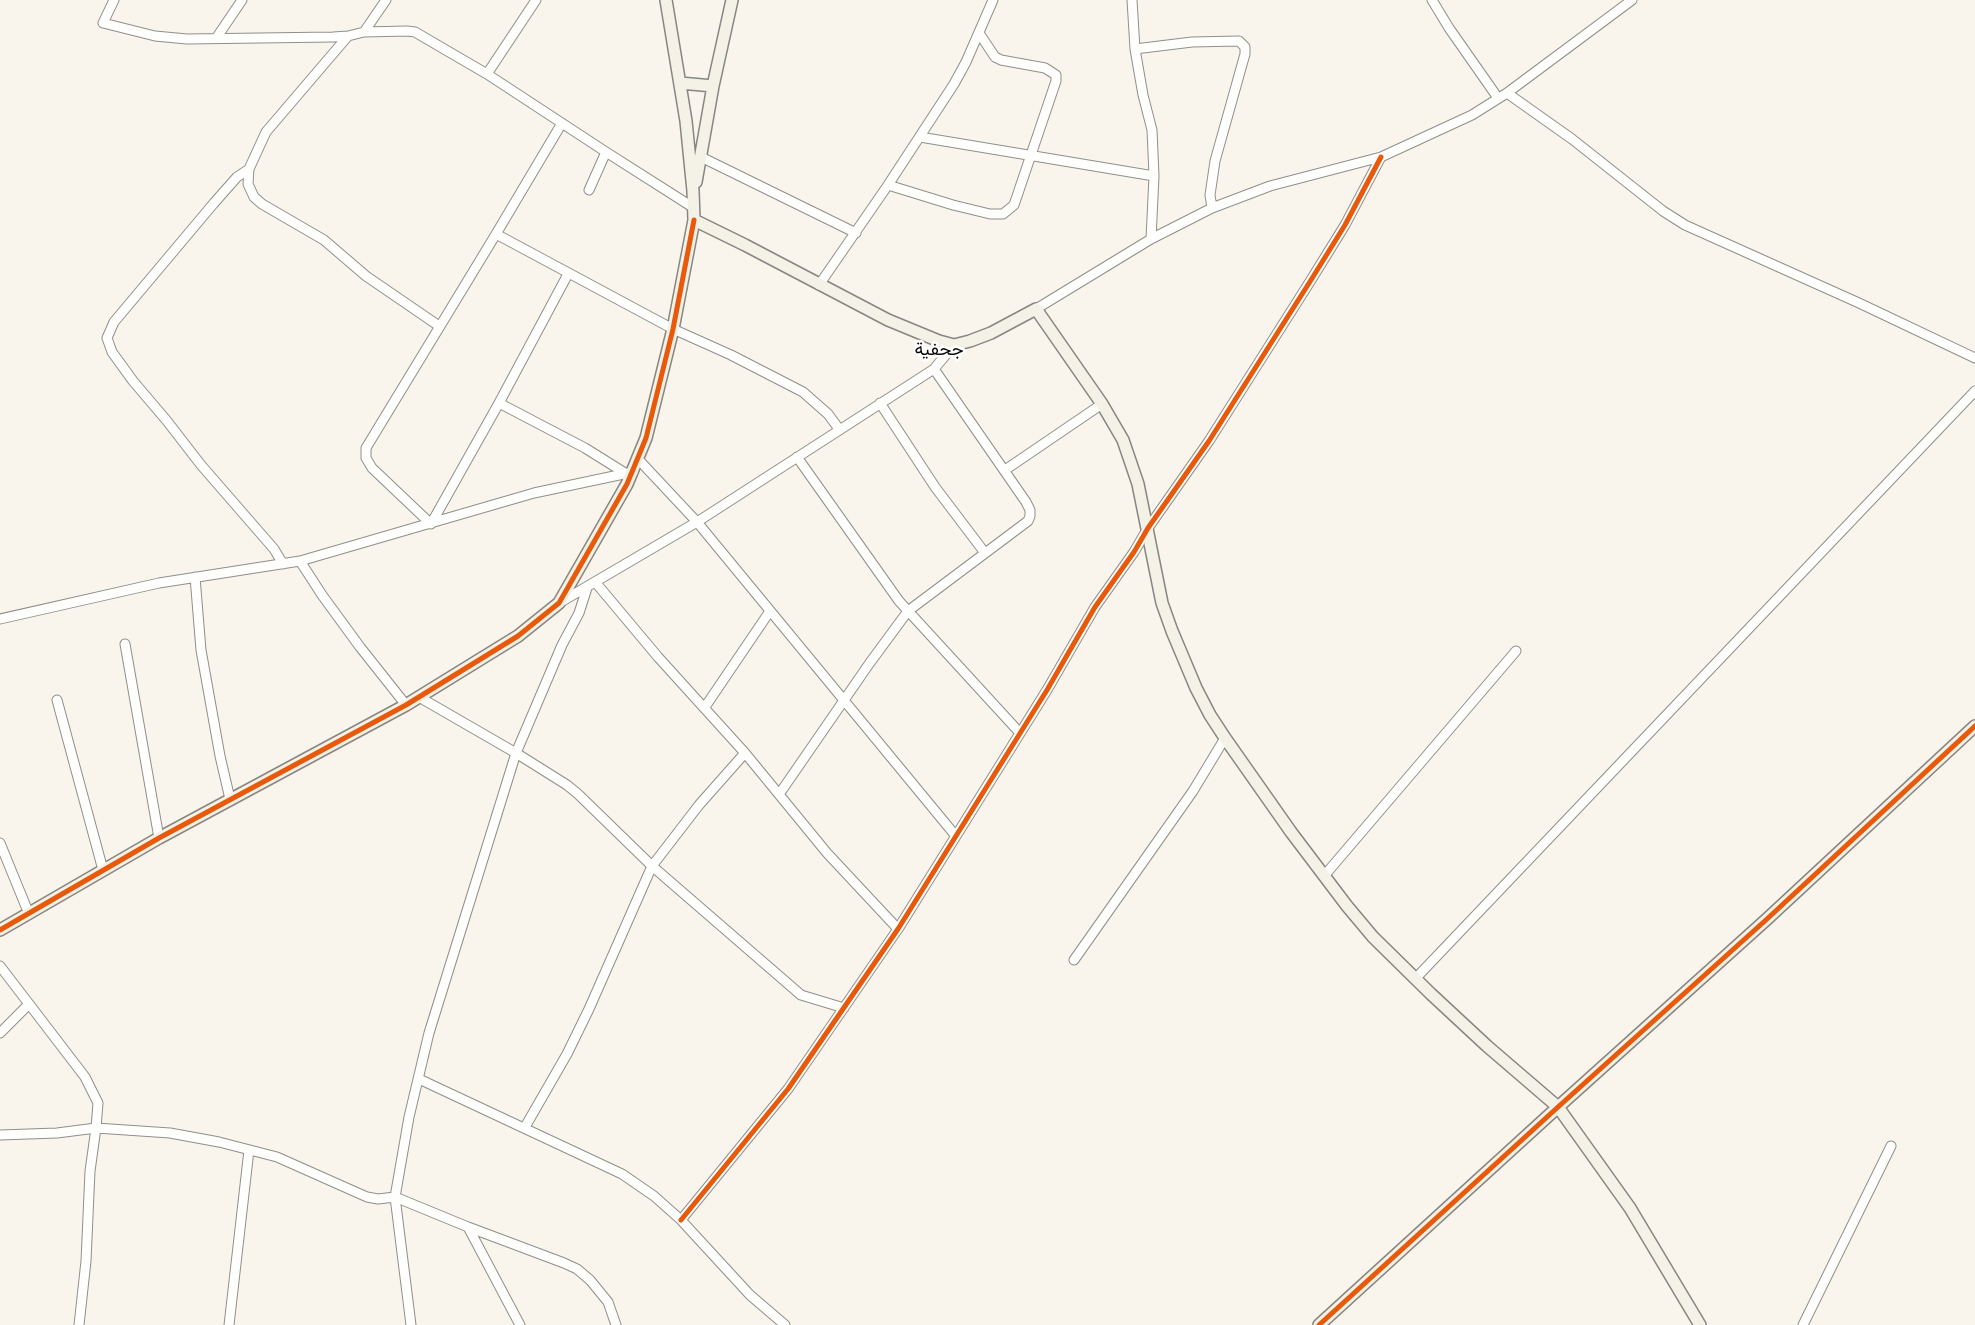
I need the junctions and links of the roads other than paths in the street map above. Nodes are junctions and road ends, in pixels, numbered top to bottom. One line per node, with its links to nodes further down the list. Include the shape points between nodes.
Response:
1 (114, 0): 14 (street, via 104,24 155,36)
2 (242, 0): 14 (street)
3 (386, 0): 11 (street)
4 (536, 0): 16 (street)
5 (666, 0): 17 (street)
6 (732, 0): 18 (street)
7 (993, 0): 12 (street)
8 (1132, 0): 15 (street)
9 (1432, 0): 20 (street)
10 (1632, 0): 19 (street)
11 (364, 32): 13 (street); 16 (street, via 415,32)
12 (979, 32): 22 (street, via 966,62); 24 (street, via 995,57 1045,68 1056,75)
13 (348, 36): 14 (street); 27 (street, via 266,132)
14 (217, 38)
15 (1135, 49): 28 (street, via 1152,130); 33 (street, via 1192,42 1238,42 1245,47 1216,161 1210,195)
16 (487, 74): 21 (street)
17 (680, 83): 18 (street); 31 (street)
18 (713, 86): 25 (street)
19 (1507, 93): 20 (street); 44 (street, via 1685,225)
20 (1498, 98): 26 (street, via 1472,115)
21 (562, 122): 23 (street); 36 (street)
22 (920, 137): 24 (street); 29 (street)
23 (606, 152): 30 (street); 32 (street)
24 (1032, 156): 28 (street); 29 (street, via 1014,205 1003,214 954,205)
25 (701, 157): 31 (street); 35 (street)
26 (1381, 157): 33 (street, via 1270,186); 57 (street, via 1307,288 1209,441)
27 (249, 169): 41 (street, via 248,184 254,197 262,204 324,240 366,276); 60 (street, via 237,177 214,203 114,322 107,338 112,352 133,381 274,549)
28 (1154, 176): 37 (street)
29 (888, 185): 35 (street)
30 (589, 190)
31 (694, 191): 32 (street)
32 (694, 208): 34 (street)
33 (1212, 208): 37 (street)
34 (694, 220): 39 (street); 42 (street)
35 (856, 233): 39 (street)
36 (496, 234): 38 (street); 41 (street)
37 (1150, 238): 40 (street)
38 (568, 274): 42 (street); 47 (street)
39 (819, 285): 43 (street, via 924,336)
40 (1036, 309): 43 (street, via 991,333); 49 (street)
41 (439, 326): 56 (street, via 365,453 372,468)
42 (673, 329): 50 (street, via 803,392 828,414); 52 (street, via 657,399)
43 (954, 345): 45 (street)
44 (1975, 358)
45 (934, 369): 48 (street); 53 (street)
46 (1975, 391): 93 (street)
47 (499, 403): 54 (street); 56 (street)
48 (880, 403): 50 (street); 58 (street)
49 (1102, 404): 53 (street); 57 (street, via 1124,440)
50 (839, 430): 51 (street)
51 (798, 458): 55 (street); 66 (street)
52 (638, 460): 54 (street); 55 (street)
53 (1005, 470): 58 (street, via 1026,502 1030,516 1028,521)
54 (629, 472): 56 (street, via 534,493); 64 (street, via 589,554)
55 (697, 522): 62 (street); 65 (street)
56 (431, 524): 59 (street)
57 (1148, 528): 76 (street); 77 (street, via 1162,603 1172,631 1196,688)
58 (984, 554): 66 (street)
59 (300, 561): 60 (street); 73 (street, via 322,596)
60 (283, 564): 61 (street)
61 (195, 577): 67 (street); 81 (street, via 203,660)
62 (596, 583): 63 (street); 74 (street)
63 (587, 588): 64 (street); 78 (street, via 579,613)
64 (559, 603): 70 (street, via 518,636)
65 (770, 611): 72 (street); 74 (street)
66 (908, 611): 72 (street); 76 (street)
67 (0, 618)
68 (124, 644): 83 (street)
69 (1516, 651): 87 (street)
70 (419, 697): 73 (street); 78 (street)
71 (57, 700): 86 (street)
72 (844, 700): 80 (street); 82 (street)
73 (406, 705): 81 (street)
74 (705, 707): 79 (street)
75 (1975, 726): 98 (street, via 1767,919)
76 (1020, 732): 82 (street)
77 (1225, 738): 87 (street); 91 (street, via 1193,791)
78 (516, 753): 85 (street, via 578,794); 97 (street, via 429,1033)
79 (745, 753): 80 (street); 85 (street)
80 (780, 793): 89 (street, via 827,853)
81 (230, 799): 83 (street)
82 (955, 835): 89 (street)
83 (159, 838): 86 (street)
84 (0, 843): 88 (street)
85 (652, 866): 95 (street, via 800,995); 100 (street, via 589,1009)
86 (103, 870): 88 (street)
87 (1324, 876): 93 (street, via 1373,937)
88 (29, 914): 90 (street)
89 (898, 929): 95 (street)
90 (0, 930)
91 (1074, 960)
92 (0, 966): 94 (street)
93 (1415, 979): 98 (street)
94 (28, 1004): 96 (street); 99 (street, via 93,1090 98,1103)
95 (844, 1008): 105 (street, via 788,1089)
96 (0, 1033)
97 (419, 1078): 100 (street); 104 (street)
98 (1558, 1106): 113 (street); 114 (street, via 1630,1208)
99 (96, 1128): 101 (street); 103 (street, via 170,1132); 107 (street)
100 (525, 1128): 105 (street, via 622,1174 654,1196)
101 (0, 1135)
102 (1891, 1146): 115 (street)
103 (249, 1150): 104 (street, via 301,1167 367,1197); 108 (street)
104 (395, 1197): 106 (street); 109 (street)
105 (680, 1220): 112 (street, via 750,1295)
106 (468, 1227): 110 (street); 111 (street, via 577,1269 608,1302)
107 (79, 1325)
108 (229, 1325)
109 (411, 1325)
110 (520, 1325)
111 (616, 1325)
112 (785, 1325)
113 (1319, 1325)
114 (1700, 1325)
115 (1804, 1325)

